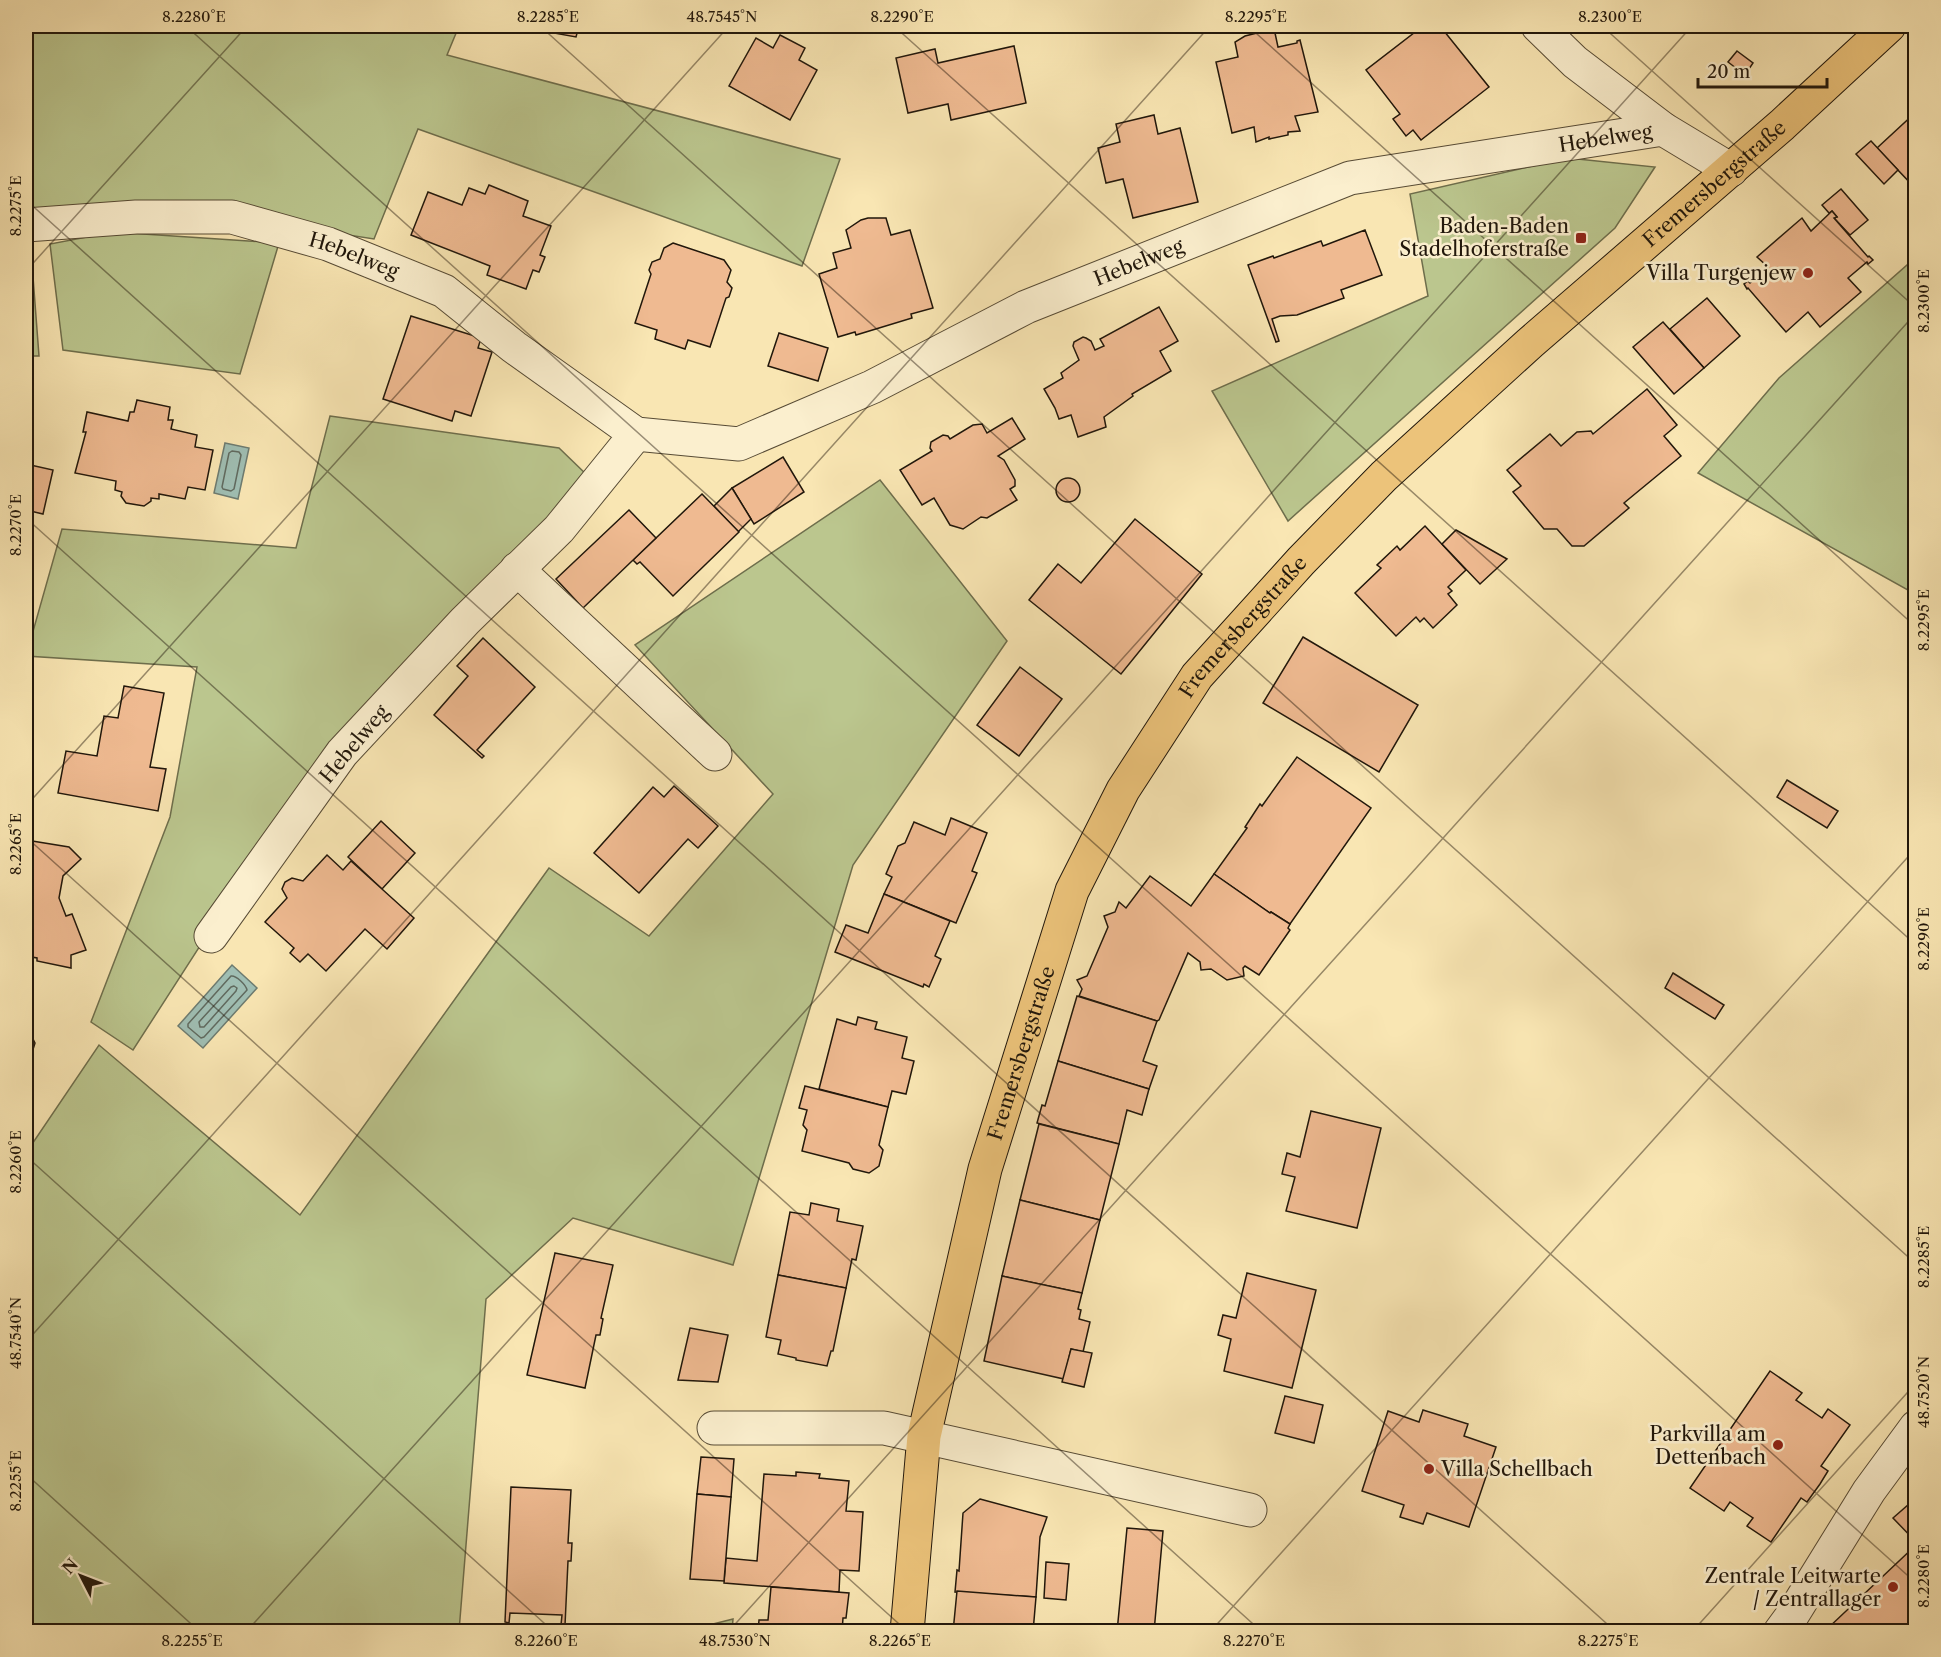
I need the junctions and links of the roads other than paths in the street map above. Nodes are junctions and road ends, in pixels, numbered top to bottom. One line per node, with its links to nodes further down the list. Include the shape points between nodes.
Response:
1 (1538, 26): 3 (street, via 1575,62)
2 (1888, 26): 4 (main road, Fremersbergstraße)
3 (1663, 129): 4 (street); 6 (street, Hebelweg, via 1350,178 1026,307 872,387 739,444)
4 (1731, 170): 12 (main road, Fremersbergstraße, via 1530,343 1384,476 1197,676 1129,781 1072,891 985,1169)
5 (26, 225): 6 (street, Hebelweg, via 136,217 232,217 328,244 444,291 514,347)
6 (636, 434): 7 (street, Hebelweg, via 558,529)
7 (518, 569): 8 (street); 9 (street, Hebelweg, via 342,753)
8 (715, 754)
9 (210, 936)
10 (1916, 1427): 15 (street, via 1869,1491)
11 (714, 1428): 12 (street, via 884,1428)
12 (924, 1436): 13 (street); 14 (main road, Fremersbergstraße)
13 (1251, 1510)
14 (907, 1632)
15 (1780, 1632)

